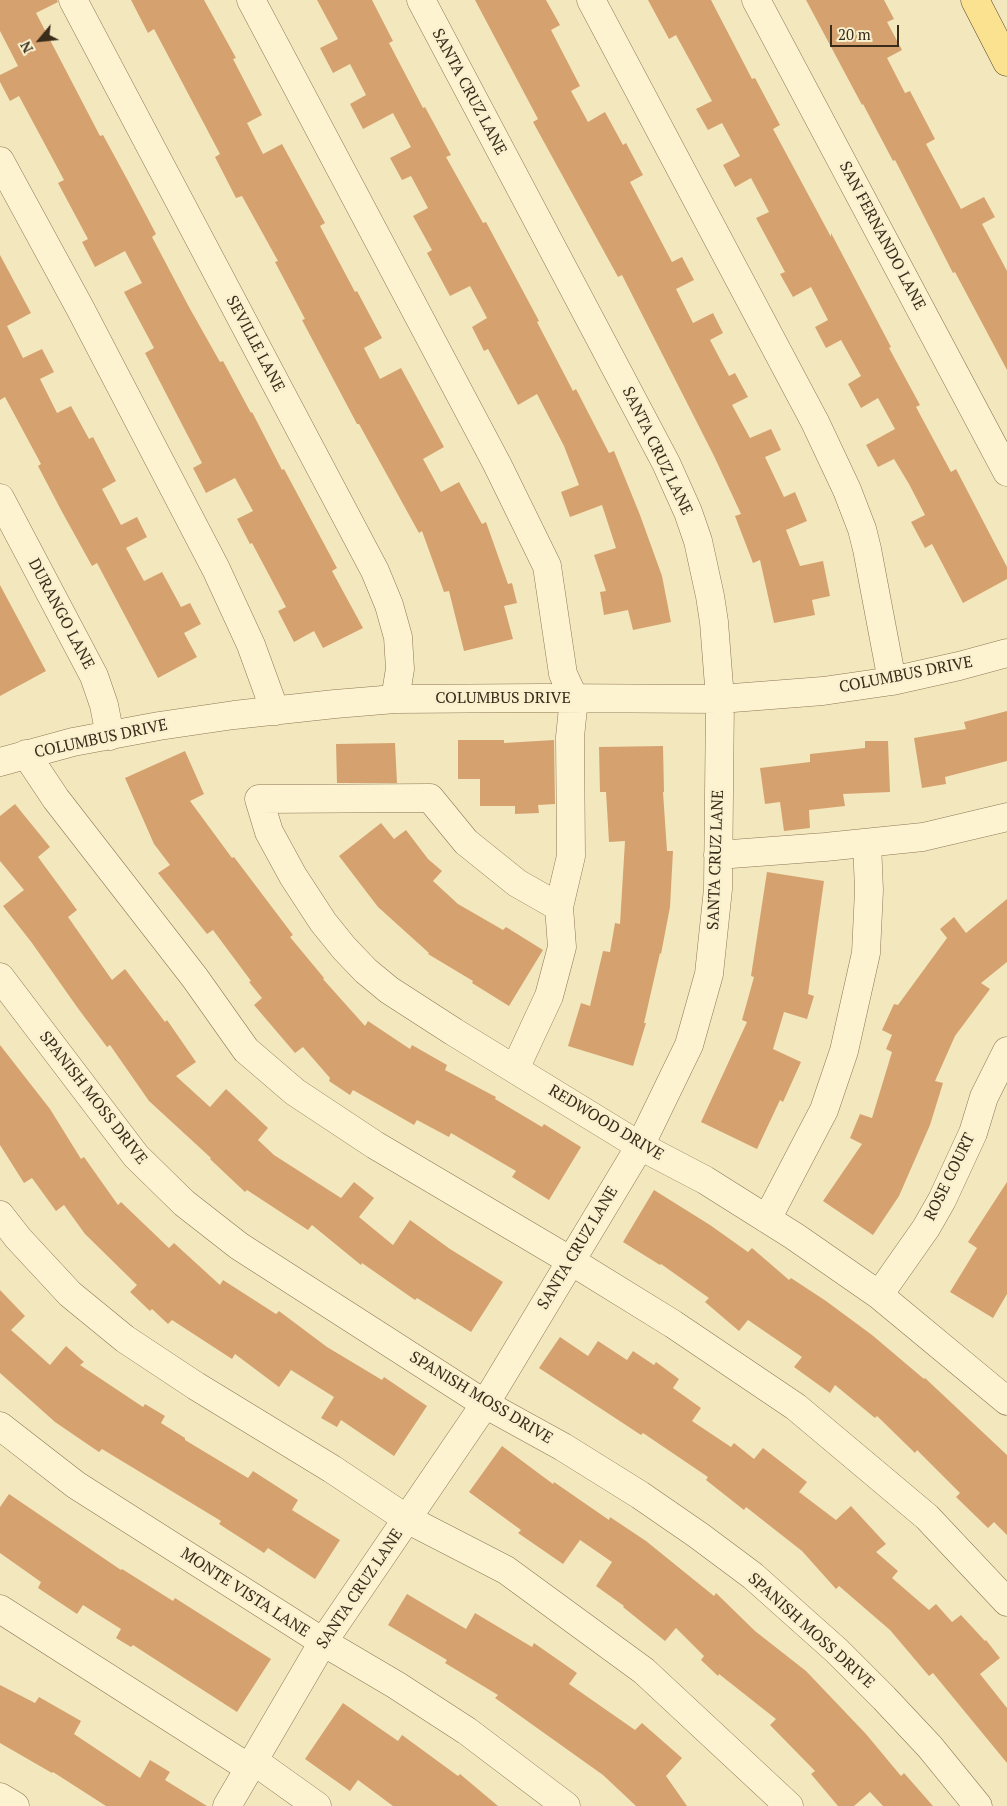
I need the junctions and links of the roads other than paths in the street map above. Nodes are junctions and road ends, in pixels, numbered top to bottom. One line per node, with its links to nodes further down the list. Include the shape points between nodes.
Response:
1 (73, 0): 14 (street, SEVILLE LANE, via 375,571 398,636 400,669)
2 (251, 0): 13 (street, via 497,464 547,566 563,674)
3 (420, 0): 15 (street, SANTA CRUZ LANE, via 678,490 698,541 708,588)
4 (591, 0): 12 (street, via 848,490 867,549)
5 (756, 0): 9 (street, SAN FERNANDO LANE)
6 (975, 0): 7 (main road)
7 (1007, 62)
8 (0, 161): 16 (street, via 216,569 251,645)
9 (1007, 472)
10 (0, 498): 17 (street, DURANGO LANE, via 94,676)
11 (1007, 653): 12 (street, COLUMBUS DRIVE)
12 (892, 681): 15 (street, COLUMBUS DRIVE, via 823,691)
13 (574, 698): 14 (street, COLUMBUS DRIVE); 15 (street, COLUMBUS DRIVE); 23 (street, via 570,737 571,856)
14 (395, 699): 16 (street, COLUMBUS DRIVE)
15 (720, 699): 22 (street, SANTA CRUZ LANE)
16 (275, 710): 17 (street, COLUMBUS DRIVE)
17 (110, 736): 18 (street, COLUMBUS DRIVE)
18 (26, 754): 19 (street, COLUMBUS DRIVE); 30 (street, via 56,799 195,978 246,1050 295,1092 375,1145)
19 (0, 762)
20 (1007, 816): 21 (street, via 923,837)
21 (867, 843): 22 (street); 29 (street, via 866,953 844,1051 824,1110)
22 (718, 854): 27 (street, SANTA CRUZ LANE, via 718,889 709,974 689,1045)
23 (559, 907): 26 (street, via 562,948 549,996); 26 (street, REDWOOD DRIVE, via 517,883 466,842 430,798 259,800 269,832 293,876 344,948 389,990)
24 (0, 977): 33 (street, SPANISH MOSS DRIVE, via 136,1156 184,1203 239,1246)
25 (1007, 1051): 31 (street, ROSE COURT, via 942,1200)
26 (515, 1069): 27 (street, REDWOOD DRIVE)
27 (640, 1146): 29 (street, REDWOOD DRIVE, via 705,1180); 30 (street, SANTA CRUZ LANE)
28 (0, 1215): 35 (street, via 70,1294 125,1339)
29 (767, 1219): 31 (street, REDWOOD DRIVE)
30 (571, 1261): 33 (street, SANTA CRUZ LANE); 36 (street, via 673,1324 796,1407 927,1517)
31 (878, 1296): 32 (street, REDWOOD DRIVE)
32 (1003, 1390)
33 (485, 1404): 35 (street, SANTA CRUZ LANE); 46 (street, SPANISH MOSS DRIVE, via 640,1495 753,1576 884,1698 930,1747)
34 (0, 1426): 38 (street, MONTE VISTA LANE, via 76,1485)
35 (407, 1519): 38 (street, SANTA CRUZ LANE); 45 (street, via 506,1570 644,1671)
36 (1007, 1602)
37 (0, 1609): 39 (street)
38 (323, 1642): 39 (street, SANTA CRUZ LANE); 44 (street, MONTE VISTA LANE, via 467,1731)
39 (252, 1765): 42 (street, SANTA CRUZ LANE); 43 (street)
40 (0, 1797): 41 (street)
41 (15, 1806)
42 (227, 1806)
43 (317, 1806)
44 (566, 1806)
45 (789, 1806)
46 (978, 1806)

